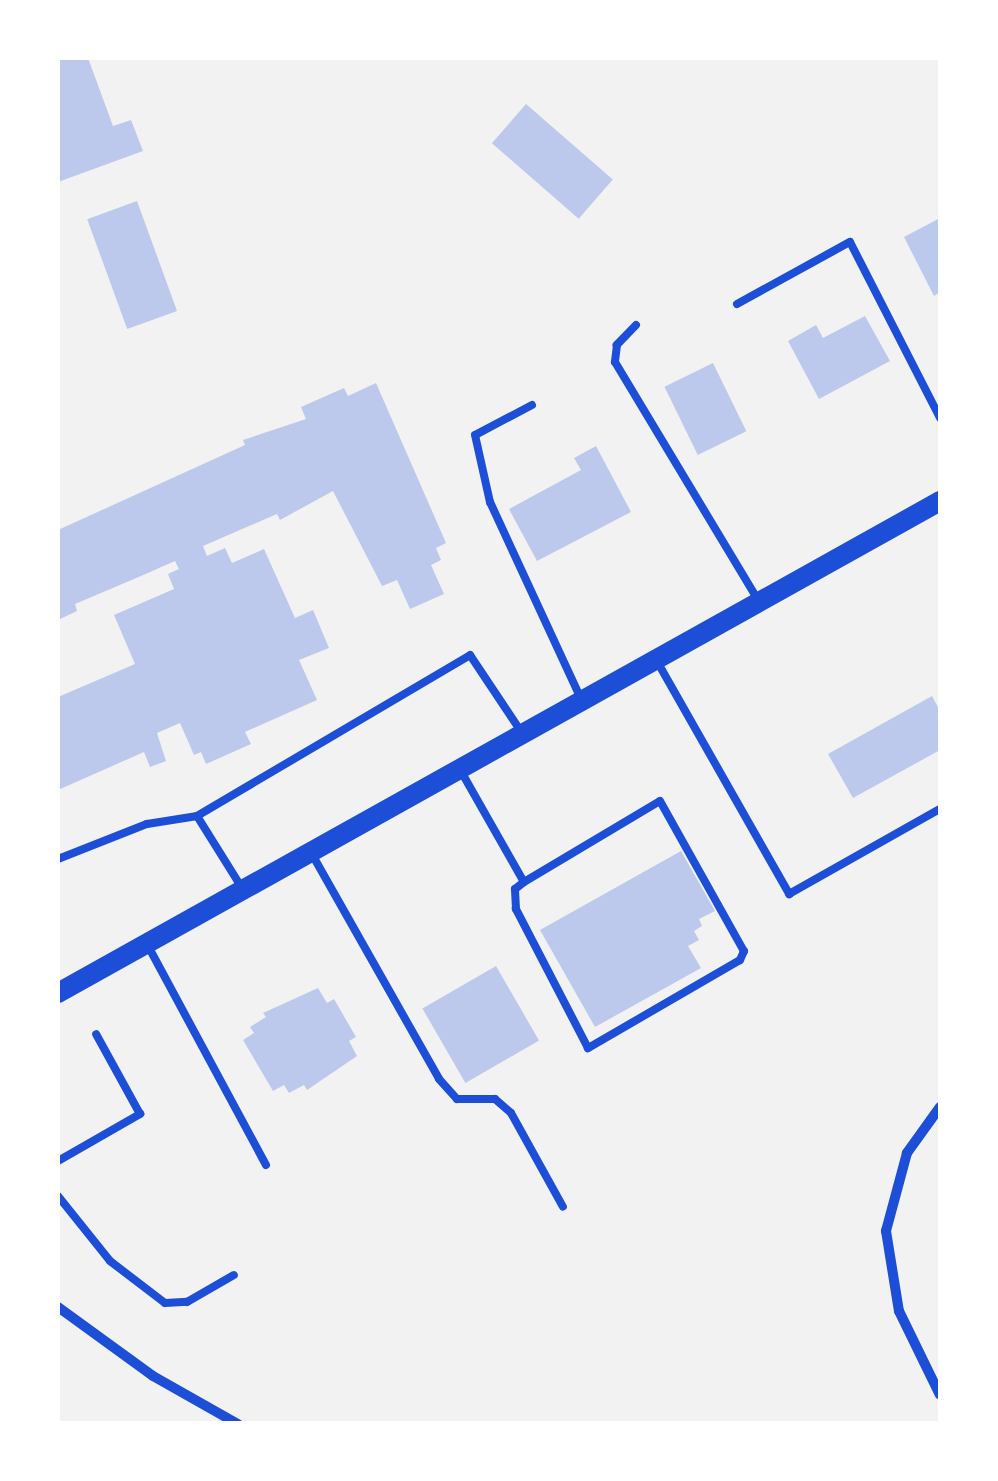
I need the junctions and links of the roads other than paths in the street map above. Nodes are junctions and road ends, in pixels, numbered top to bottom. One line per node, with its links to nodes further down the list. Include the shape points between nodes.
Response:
1 (737, 304): 4 (lane, via 850,242)
2 (636, 325): 6 (lane, via 616,345 614,362)
3 (532, 405): 8 (lane, via 475,436 490,502)
4 (940, 418)
5 (940, 501): 6 (main road)
6 (759, 602): 7 (main road)
7 (656, 659): 8 (main road); 11 (lane, via 789,894)
8 (582, 701): 9 (main road)
9 (522, 734): 10 (main road); 12 (lane, via 470,656)
10 (460, 768): 13 (main road); 15 (lane)
11 (940, 809)
12 (197, 816): 14 (lane, via 148,824); 16 (lane)
13 (310, 852): 16 (main road); 24 (lane, via 439,1080 457,1099 495,1099 511,1113)
14 (58, 859)
15 (524, 882): 15 (lane, via 660,801 744,950 726,969 588,1048 516,909 516,889)
16 (243, 890): 17 (main road)
17 (147, 944): 18 (main road); 22 (lane)
18 (58, 994)
19 (96, 1034): 21 (lane, via 140,1114)
20 (940, 1107): 27 (street, via 907,1153 886,1231 900,1310)
21 (58, 1161)
22 (266, 1166)
23 (58, 1196): 25 (lane, via 110,1262 166,1304 187,1302)
24 (563, 1207)
25 (234, 1275)
26 (58, 1307): 28 (street, via 153,1376)
27 (940, 1395)
28 (238, 1424)

